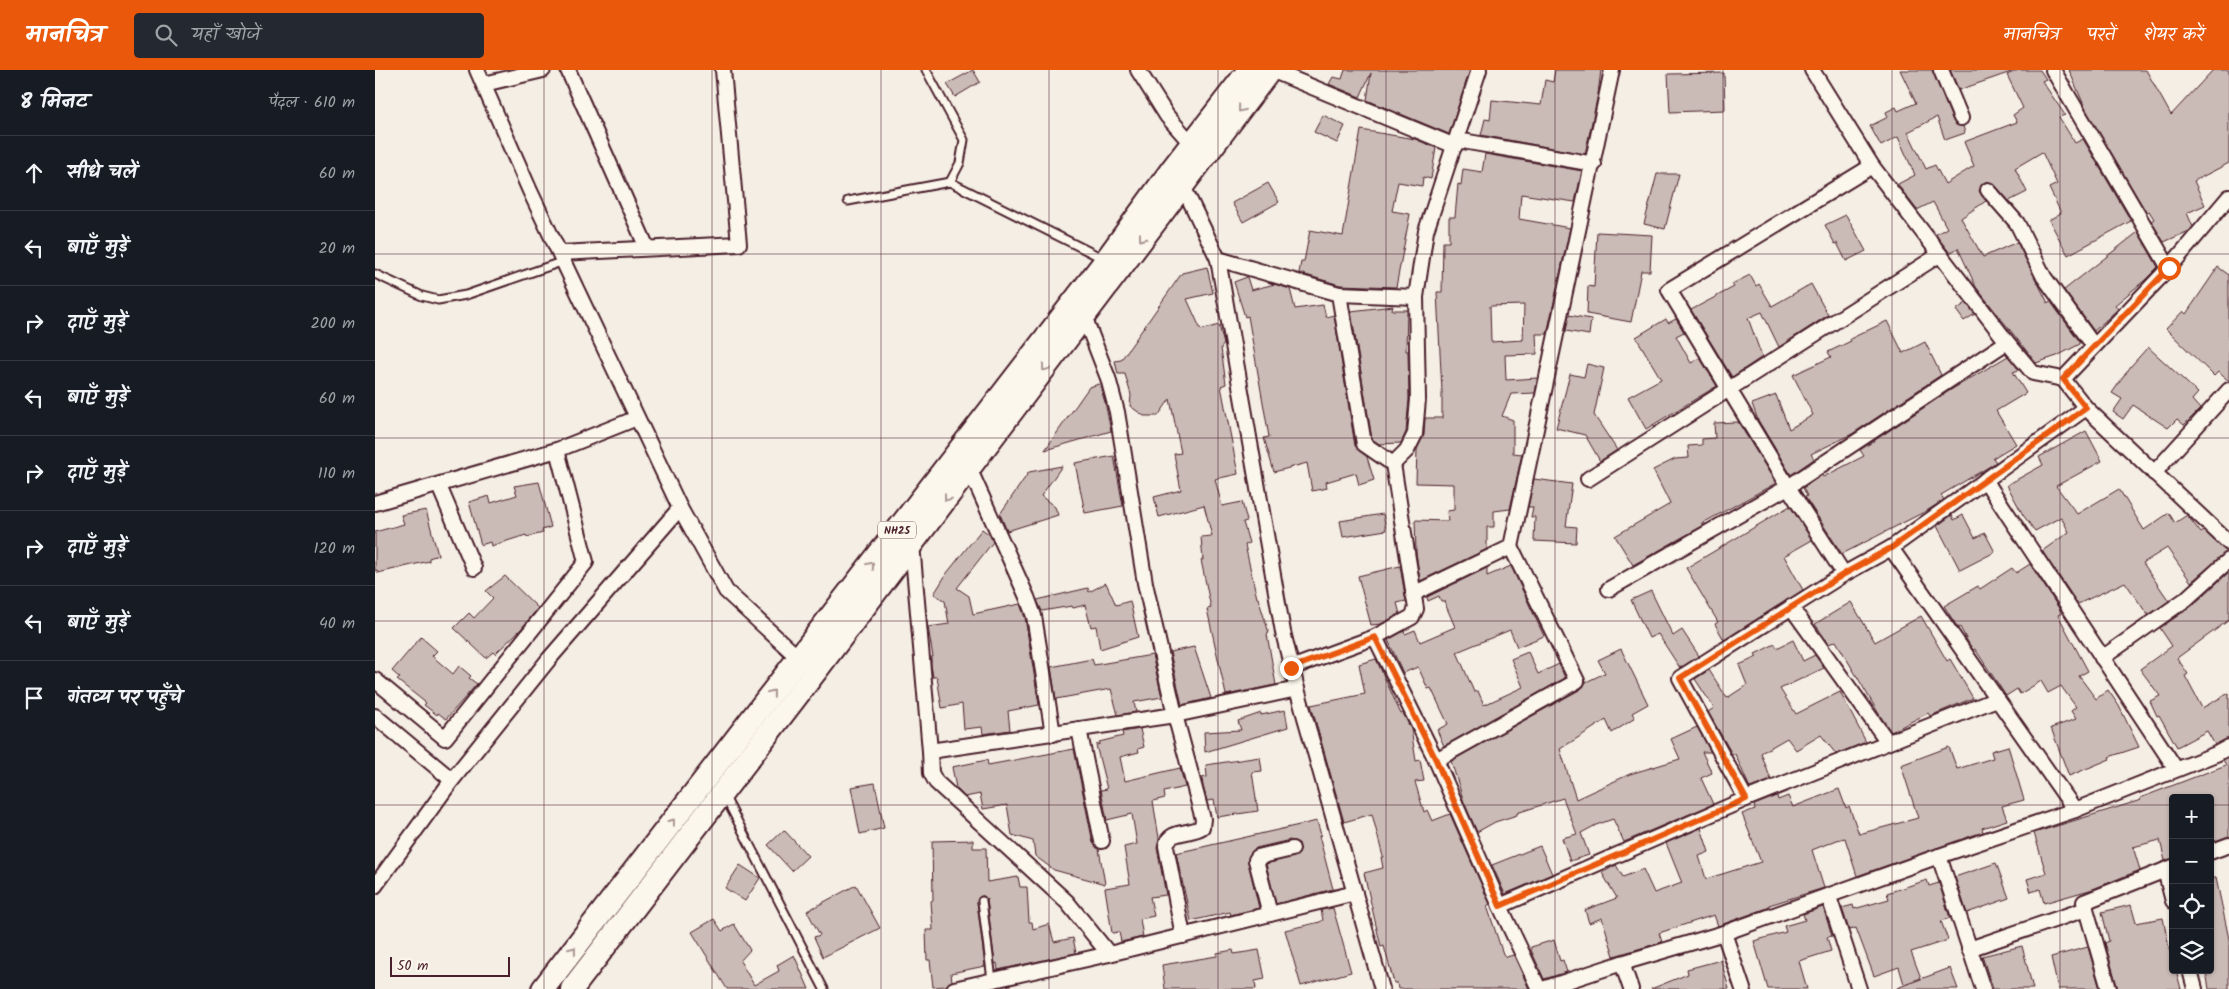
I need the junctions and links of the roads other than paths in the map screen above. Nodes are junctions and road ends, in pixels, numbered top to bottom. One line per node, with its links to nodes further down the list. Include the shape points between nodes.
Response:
1 (477, 70): 14 (street)
2 (543, 70): 14 (street)
3 (568, 70): 25 (street)
4 (723, 70): 25 (street, via 739,244)
5 (926, 70): 21 (lane, via 964,140 960,163)
6 (1138, 70): 17 (street, via 1167,116)
7 (1249, 70): 17 (main road, NH25)
8 (1271, 70): 16 (street); 17 (main road, NH25, one-way to 17)
9 (1479, 70): 16 (street)
10 (1613, 70): 18 (street)
11 (1812, 70): 19 (street)
12 (1941, 70): 15 (street)
13 (2053, 70): 30 (street)
14 (484, 84): 27 (street)
15 (1961, 118)
16 (1456, 143): 18 (street); 33 (street, via 1426,231)
17 (1198, 151): 20 (main road, NH25)
18 (1594, 164): 54 (street)
19 (1872, 166): 26 (street); 38 (street, via 1669,290)
20 (1178, 176): 28 (street); 29 (main road, NH25); 34 (main road, NH25, one-way to 34)
21 (950, 182): 24 (lane); 29 (lane)
22 (1988, 190): 36 (street, via 2017,223 2043,278)
23 (2229, 198): 30 (street)
24 (848, 201)
25 (647, 248): 27 (street)
26 (1939, 255): 35 (street); 38 (street)
27 (562, 257): 31 (lane, via 466,295 438,300); 41 (street)
28 (1219, 259): 32 (street); 65 (street)
29 (1106, 260): 64 (main road, NH25, one-way to 29)
30 (2169, 268): 36 (street)
31 (375, 274)
32 (1339, 294): 33 (street); 43 (street, via 1364,444)
33 (1417, 297): 43 (street, via 1418,400 1415,434 1407,450)
34 (1084, 316): 44 (main road, NH25, one-way to 44); 69 (street, via 1108,378 1117,412 1145,583)
35 (2007, 342): 37 (street, via 2033,373); 49 (street)
36 (2094, 346): 37 (street)
37 (2063, 379): 40 (street)
38 (1730, 389): 46 (street); 49 (street)
39 (2229, 390): 45 (street)
40 (2086, 408): 45 (street); 47 (street)
41 (637, 418): 42 (street); 51 (street)
42 (557, 450): 48 (street); 66 (street, via 586,562 445,738)
43 (1393, 464): 60 (street)
44 (969, 468): 53 (main road, NH25, one-way to 53); 72 (street, via 1034,616)
45 (2154, 473): 52 (street)
46 (1588, 479)
47 (1985, 480): 55 (street); 63 (street)
48 (439, 486): 50 (street); 57 (street)
49 (1788, 487): 58 (street); 59 (street)
50 (375, 503)
51 (680, 508): 64 (street, via 726,591); 78 (street, via 549,659)
52 (2229, 543)
53 (912, 544): 64 (main road, NH25); 75 (street)
54 (1511, 547): 60 (street); 76 (street, via 1577,682)
55 (1891, 548): 58 (street); 68 (street)
56 (2229, 560): 63 (street, via 2186,599)
57 (474, 568)
58 (1844, 574): 61 (street)
59 (1609, 589)
60 (1413, 594): 62 (street, via 1415,609 1412,617)
61 (1791, 607): 73 (street); 80 (street, via 1680,678)
62 (1375, 637): 65 (street); 76 (street)
63 (2102, 658): 77 (street)
64 (807, 665): 79 (main road, NH25); 102 (main road, NH25, one-way to 64)
65 (1291, 668): 67 (street)
66 (375, 680)
67 (1297, 689): 69 (street); 89 (street)
68 (1997, 699): 73 (street); 81 (street)
69 (1175, 715): 71 (street); 96 (street, via 1203,819 1202,827 1196,831 1172,835 1167,841)
70 (375, 716): 78 (street)
71 (1079, 729): 72 (street); 82 (street)
72 (1053, 734): 75 (street)
73 (1888, 742): 80 (street)
74 (2229, 747): 77 (street)
75 (930, 751): 98 (street, via 931,773 936,782 1067,902)
76 (1436, 760): 92 (street)
77 (2176, 770): 81 (street)
78 (452, 780): 88 (street)
79 (722, 793): 103 (main road, NH25); 104 (lane)
80 (1746, 799): 92 (street)
81 (2075, 810): 86 (street)
82 (1103, 841)
83 (2229, 845): 85 (street)
84 (1292, 849): 94 (street, via 1256,860)
85 (2214, 851)
86 (1939, 856): 90 (street); 97 (street)
87 (2169, 869): 93 (street, via 2085,902)
88 (375, 886)
89 (1355, 893): 94 (street); 106 (street)
90 (1829, 896): 95 (street); 111 (street)
91 (982, 901): 101 (lane)
92 (1500, 906): 107 (street)
93 (2086, 909): 97 (street); 113 (street)
94 (1270, 914): 96 (street)
95 (1725, 934): 99 (street); 110 (street)
96 (1183, 936): 98 (street)
97 (1969, 949): 112 (street)
98 (1109, 954): 101 (street)
99 (1622, 963): 108 (street); 109 (street)
100 (2191, 974): 114 (street)
101 (992, 980): 105 (street)
102 (543, 989)
103 (572, 989)
104 (824, 989)
105 (954, 989)
106 (1382, 989)
107 (1539, 989)
108 (1543, 989)
109 (1631, 989)
110 (1743, 989)
111 (1859, 989)
112 (1983, 989)
113 (2109, 989)
114 (2195, 989)

